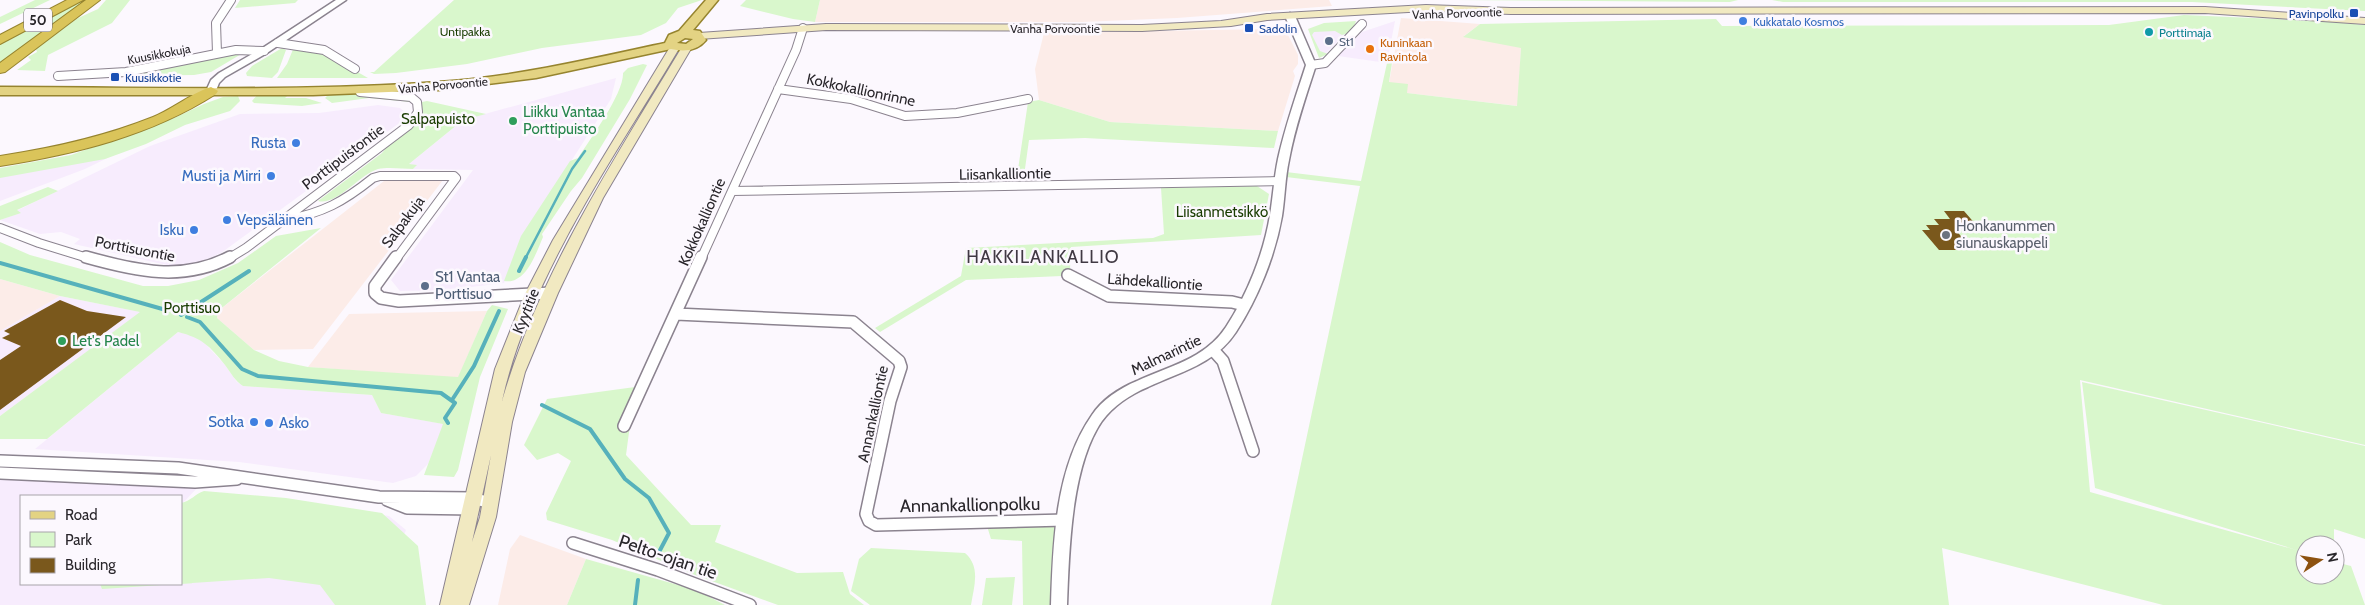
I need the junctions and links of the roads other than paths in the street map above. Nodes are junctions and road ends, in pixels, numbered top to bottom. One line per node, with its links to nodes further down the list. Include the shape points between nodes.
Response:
1 (58, 0): 14 (highway, 50)
2 (76, 0): 17 (highway, 50)
3 (94, 0): 23 (highway)
4 (231, 0): 21 (street, via 216,23)
5 (342, 0): 18 (street)
6 (712, 0): 16 (main road)
7 (720, 0): 19 (main road, Kyytitie)
8 (1430, 6): 9 (main road, Vanha Porvoontie, via 1494,13 2105,9 2220,10); 11 (main road, Vanha Porvoontie)
9 (2316, 16): 10 (main road, Vanha Porvoontie); 12 (main road, Vanha Porvoontie)
10 (2365, 17)
11 (1291, 18): 15 (main road, Vanha Porvoontie, via 1142,28); 22 (street)
12 (2365, 21)
13 (1362, 24): 22 (street, via 1325,63)
14 (0, 30)
15 (802, 31): 19 (main road, Vanha Porvoontie); 28 (street, Kokkokalliontie)
16 (684, 34): 19 (main road, via 673,38)
17 (0, 40)
18 (278, 42): 20 (street); 24 (street, via 324,50)
19 (685, 42): 27 (main road, Vanha Porvoontie, via 623,54 441,78); 29 (main road, Vanha Porvoontie, via 494,80); 38 (main road, Kyytitie, via 597,198); 39 (main road, Kyytitie, via 559,240)
20 (264, 51): 21 (street, Kuusikkokuja); 27 (street)
21 (217, 53): 25 (street, Kuusikkokuja, via 126,72)
22 (1312, 66): 33 (street, Malmarintie)
23 (0, 69)
24 (355, 69)
25 (58, 76)
26 (0, 83): 27 (main road, Vanha Porvoontie)
27 (217, 85): 29 (main road, Vanha Porvoontie); 30 (main road, Vanha Porvoontie); 32 (highway, via 186,105 117,134 65,149)
28 (778, 89): 31 (street, Kokkokallionrinne, via 851,99 905,116 957,113); 34 (street, Kokkokalliontie)
29 (342, 90): 35 (street, Porttipuistontie, via 411,97 417,102 418,112 409,124)
30 (0, 91)
31 (1028, 99)
32 (0, 161)
33 (1279, 182): 34 (street, Liisankalliontie); 40 (street, Malmarintie, via 1271,238)
34 (732, 191): 41 (street, Kokkokalliontie)
35 (283, 220): 36 (street, Porttisuontie, via 230,258 183,273 148,271 105,261 35,242); 39 (street, Salpakuja, via 327,211 380,176 454,176 456,178 375,286 375,293 381,298 399,301)
36 (0, 228)
37 (1068, 274): 40 (street, Lähdekalliontie, via 1110,296)
38 (550, 292): 39 (street, Salpakuja); 48 (main road, Kyytitie, via 510,394)
39 (532, 294): 49 (main road, Kyytitie, via 502,369)
40 (1244, 305): 42 (street, Malmarintie, via 1230,332)
41 (676, 314): 43 (street, Kokkokalliontie); 51 (street, Annankalliontie, via 846,320 859,326 899,361 901,368 890,401 866,514)
42 (1214, 351): 44 (street, via 1223,362); 50 (street, Malmarintie, via 1193,364 1135,388 1103,410 1084,443)
43 (624, 426)
44 (1253, 451)
45 (0, 461): 47 (street, via 178,468)
46 (0, 473): 47 (street, via 195,482)
47 (251, 478): 49 (street, via 379,497 408,508)
48 (491, 503): 49 (street); 54 (main road, Kyytitie)
49 (470, 505): 53 (main road, Kyytitie)
50 (1065, 520): 51 (street, Annankallionpolku); 56 (street, Malmarintie)
51 (876, 525)
52 (573, 543): 55 (street, Pelto-ojan tie, via 658,570)
53 (449, 605)
54 (460, 605)
55 (750, 605)
56 (1058, 605)

